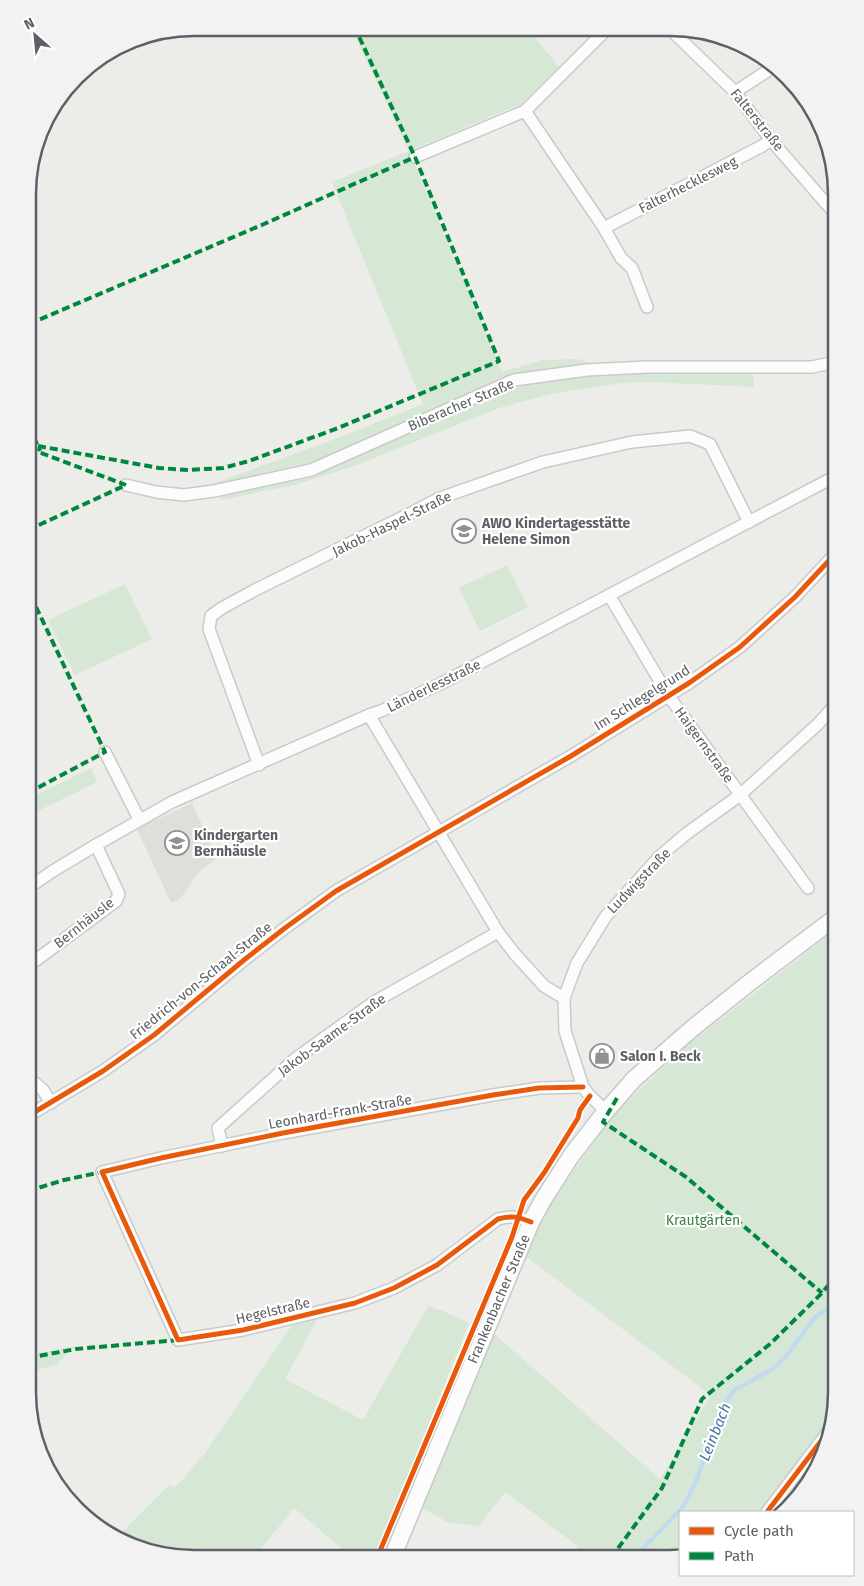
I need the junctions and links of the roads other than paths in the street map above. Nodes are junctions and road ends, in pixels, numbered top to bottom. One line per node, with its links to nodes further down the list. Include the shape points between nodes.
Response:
1 (600, 36): 5 (street)
2 (678, 37): 4 (street, Falterstraße)
3 (767, 71): 4 (street)
4 (735, 92): 6 (street, Falterstraße)
5 (525, 111): 7 (street); 9 (street)
6 (771, 140): 8 (street, Falterstraße); 9 (street, Falterhecklesweg)
7 (415, 157)
8 (828, 206)
9 (604, 228): 10 (street, via 621,258 632,268)
10 (647, 308)
11 (828, 364): 13 (street, Biberacher Straße, via 812,367 587,370 514,380 311,470 184,495)
12 (828, 481): 14 (street, Länderlesstraße)
13 (126, 485)
14 (749, 522): 16 (street, Länderlesstraße); 21 (street, Jakob-Haspel-Straße, via 710,444 690,436 632,442 542,462 440,498 255,590 210,616 209,629)
15 (828, 562): 17 (street, Im Schlegelgrund, via 795,598 740,647)
16 (609, 595): 17 (street, Haigernstraße); 19 (street, Länderlesstraße, via 440,684)
17 (668, 695): 22 (street, Haigernstraße); 24 (street, Im Schlegelgrund, via 571,756)
18 (828, 713): 22 (street, Ludwigstraße)
19 (369, 715): 21 (street, Länderlesstraße); 24 (street)
20 (105, 752): 23 (street)
21 (259, 765): 23 (street, Länderlesstraße)
22 (740, 795): 27 (street, Haigernstraße); 31 (street, Ludwigstraße, via 660,856 606,916 576,964)
23 (139, 819): 25 (street, Länderlesstraße)
24 (438, 832): 29 (street); 34 (street, Friedrich-von-Schaal-Straße, via 336,892 258,949 154,1035)
25 (96, 845): 26 (street, Länderlesstraße); 30 (street, Bernhäusle, via 119,894 116,901)
26 (36, 883)
27 (808, 888)
28 (827, 924): 36 (main road, Frankenbacher Straße, via 687,1032 634,1080)
29 (498, 932): 31 (street, via 544,986); 37 (street, Jakob-Saame-Straße, via 374,1002 295,1059 218,1128)
30 (36, 960)
31 (564, 998): 33 (street, Ludwigstraße, via 565,1031)
32 (36, 1084): 34 (street)
33 (583, 1087): 36 (street, Ludwigstraße); 37 (street, Leonhard-Frank-Straße, via 539,1088 498,1094)
34 (51, 1103): 35 (street, Friedrich-von-Schaal-Straße)
35 (36, 1111)
36 (606, 1111): 39 (main road, Frankenbacher Straße, via 571,1156)
37 (222, 1146): 38 (street, Leonhard-Frank-Straße)
38 (102, 1172): 39 (street, Hegelstraße, via 178,1340 243,1330 355,1303 394,1288 437,1265 498,1219 519,1217)
39 (531, 1222): 42 (main road, Frankenbacher Straße)
40 (817, 1446): 41 (street)
41 (768, 1511)
42 (395, 1550)

